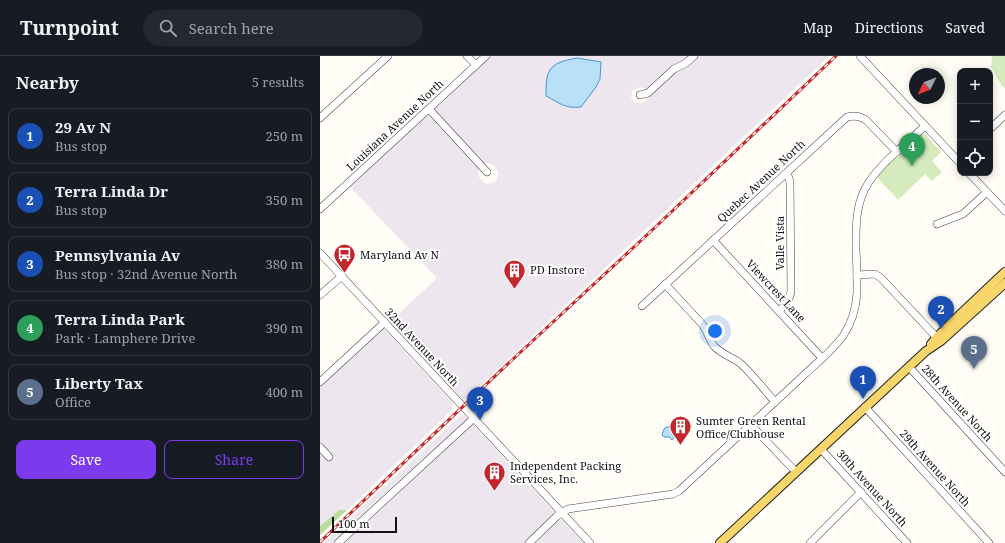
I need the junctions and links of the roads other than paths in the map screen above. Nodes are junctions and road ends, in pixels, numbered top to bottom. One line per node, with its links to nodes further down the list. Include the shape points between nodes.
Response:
1 (388, 56): 10 (street)
2 (467, 56): 6 (street)
3 (486, 56): 6 (street, Louisiana Avenue North)
4 (694, 56): 7 (street)
5 (860, 56): 12 (street)
6 (476, 65): 8 (street, Louisiana Avenue North)
7 (640, 96)
8 (428, 109): 15 (street); 19 (street, Louisiana Avenue North)
9 (1005, 114): 11 (street)
10 (320, 118)
11 (993, 125)
12 (925, 126): 13 (street); 14 (street)
13 (897, 152): 16 (street, Quebec Avenue North, via 863,118 847,117); 25 (street, via 868,183 859,204 856,219)
14 (957, 158)
15 (487, 172)
16 (785, 174): 22 (street, Quebec Avenue North); 31 (street, Valle Vista, via 790,183 790,296)
17 (972, 176): 18 (street)
18 (986, 192): 20 (street); 21 (street, via 963,214)
19 (320, 209)
20 (1005, 211)
21 (937, 224)
22 (713, 240): 28 (street, Quebec Avenue North); 31 (street, Viewcrest Lane)
23 (320, 253): 26 (street, 32nd Avenue North)
24 (1005, 272): 33 (main road)
25 (857, 274): 33 (street, via 875,274 881,278); 34 (street, via 853,317 842,339)
26 (342, 276): 29 (street); 32 (street, 32nd Avenue North)
27 (1005, 283): 33 (main road)
28 (665, 284): 30 (street, Quebec Avenue North); 37 (street, via 702,324 716,347 741,365)
29 (320, 295)
30 (642, 306)
31 (779, 310): 34 (street, Viewcrest Lane)
32 (385, 322): 36 (street); 39 (street, 32nd Avenue North)
33 (939, 339): 35 (main road)
34 (822, 358): 37 (street)
35 (909, 367): 38 (main road); 45 (street, 28th Avenue North)
36 (320, 382)
37 (775, 402): 40 (street)
38 (865, 407): 42 (main road); 54 (street, 29th Avenue North)
39 (474, 418): 47 (street, 32nd Avenue North); 49 (street)
40 (751, 425): 44 (street); 47 (street, via 673,494 568,509)
41 (320, 447): 43 (street)
42 (821, 449): 44 (main road); 46 (street, 30th Avenue North)
43 (329, 457)
44 (796, 472): 52 (main road)
45 (1005, 472)
46 (861, 492): 48 (street, 30th Avenue North); 53 (street)
47 (562, 513): 50 (street); 51 (street, 32nd Avenue North)
48 (902, 542)
49 (338, 543)
50 (529, 543)
51 (590, 543)
52 (720, 543)
53 (810, 543)
54 (989, 543)

